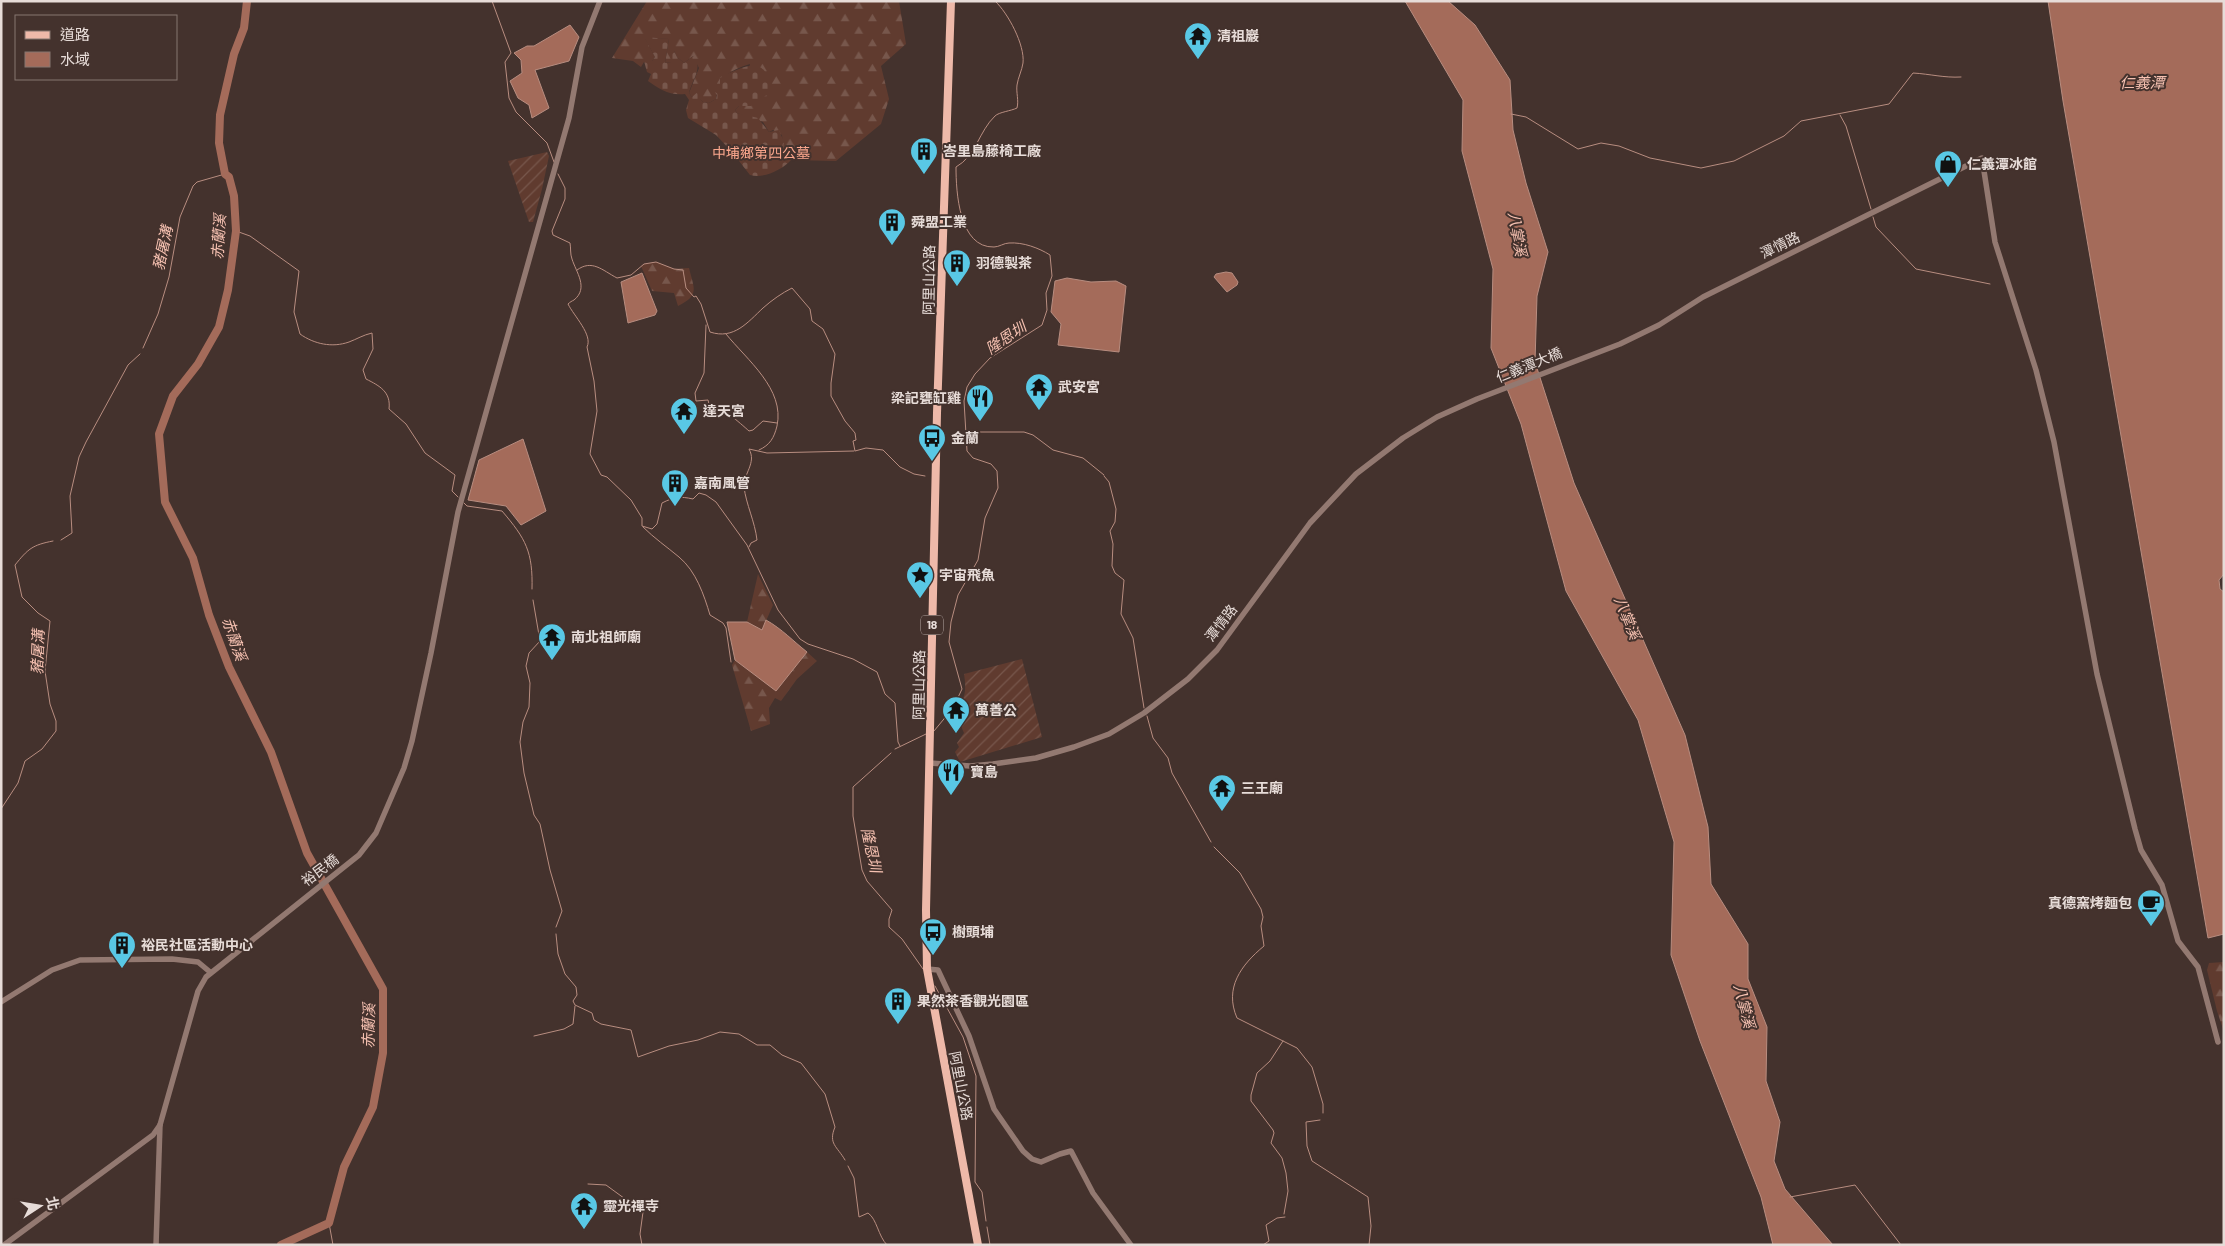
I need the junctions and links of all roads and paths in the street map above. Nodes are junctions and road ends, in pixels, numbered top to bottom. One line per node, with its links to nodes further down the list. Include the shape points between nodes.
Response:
1 (600, 1): 7 (street, 裕民橋, via 582,47 569,118 458,512 409,755 366,848)
2 (951, 1): 5 (main road, 阿里山公路 / 18, via 937,413)
3 (1590, 354): 4 (street, 仁義潭大橋); 9 (street, 潭情路, via 1651,329 1703,296 1982,158 1995,242 2036,370 2054,442 2097,674 2135,829 2141,850 2162,885 2178,941 2198,967)
4 (1477, 399): 5 (street, 潭情路, via 1428,422 1356,474 1310,523 1217,650 1188,679 1144,714 1109,734 1036,758 978,765)
5 (930, 763): 6 (main road, 阿里山公路 / 18)
6 (927, 969): 13 (main road, 阿里山公路 / 18); 14 (street, via 938,970 969,1036 992,1104 1021,1148 1028,1156 1041,1162 1072,1152 1092,1193)
7 (210, 972): 8 (street, via 198,962 172,959 80,960 52,970); 10 (street, via 198,992)
8 (1, 1002)
9 (2218, 1042)
10 (160, 1125): 11 (street, via 148,1139); 12 (street)
11 (4, 1245)
12 (156, 1245)
13 (978, 1245)
14 (1131, 1245)

